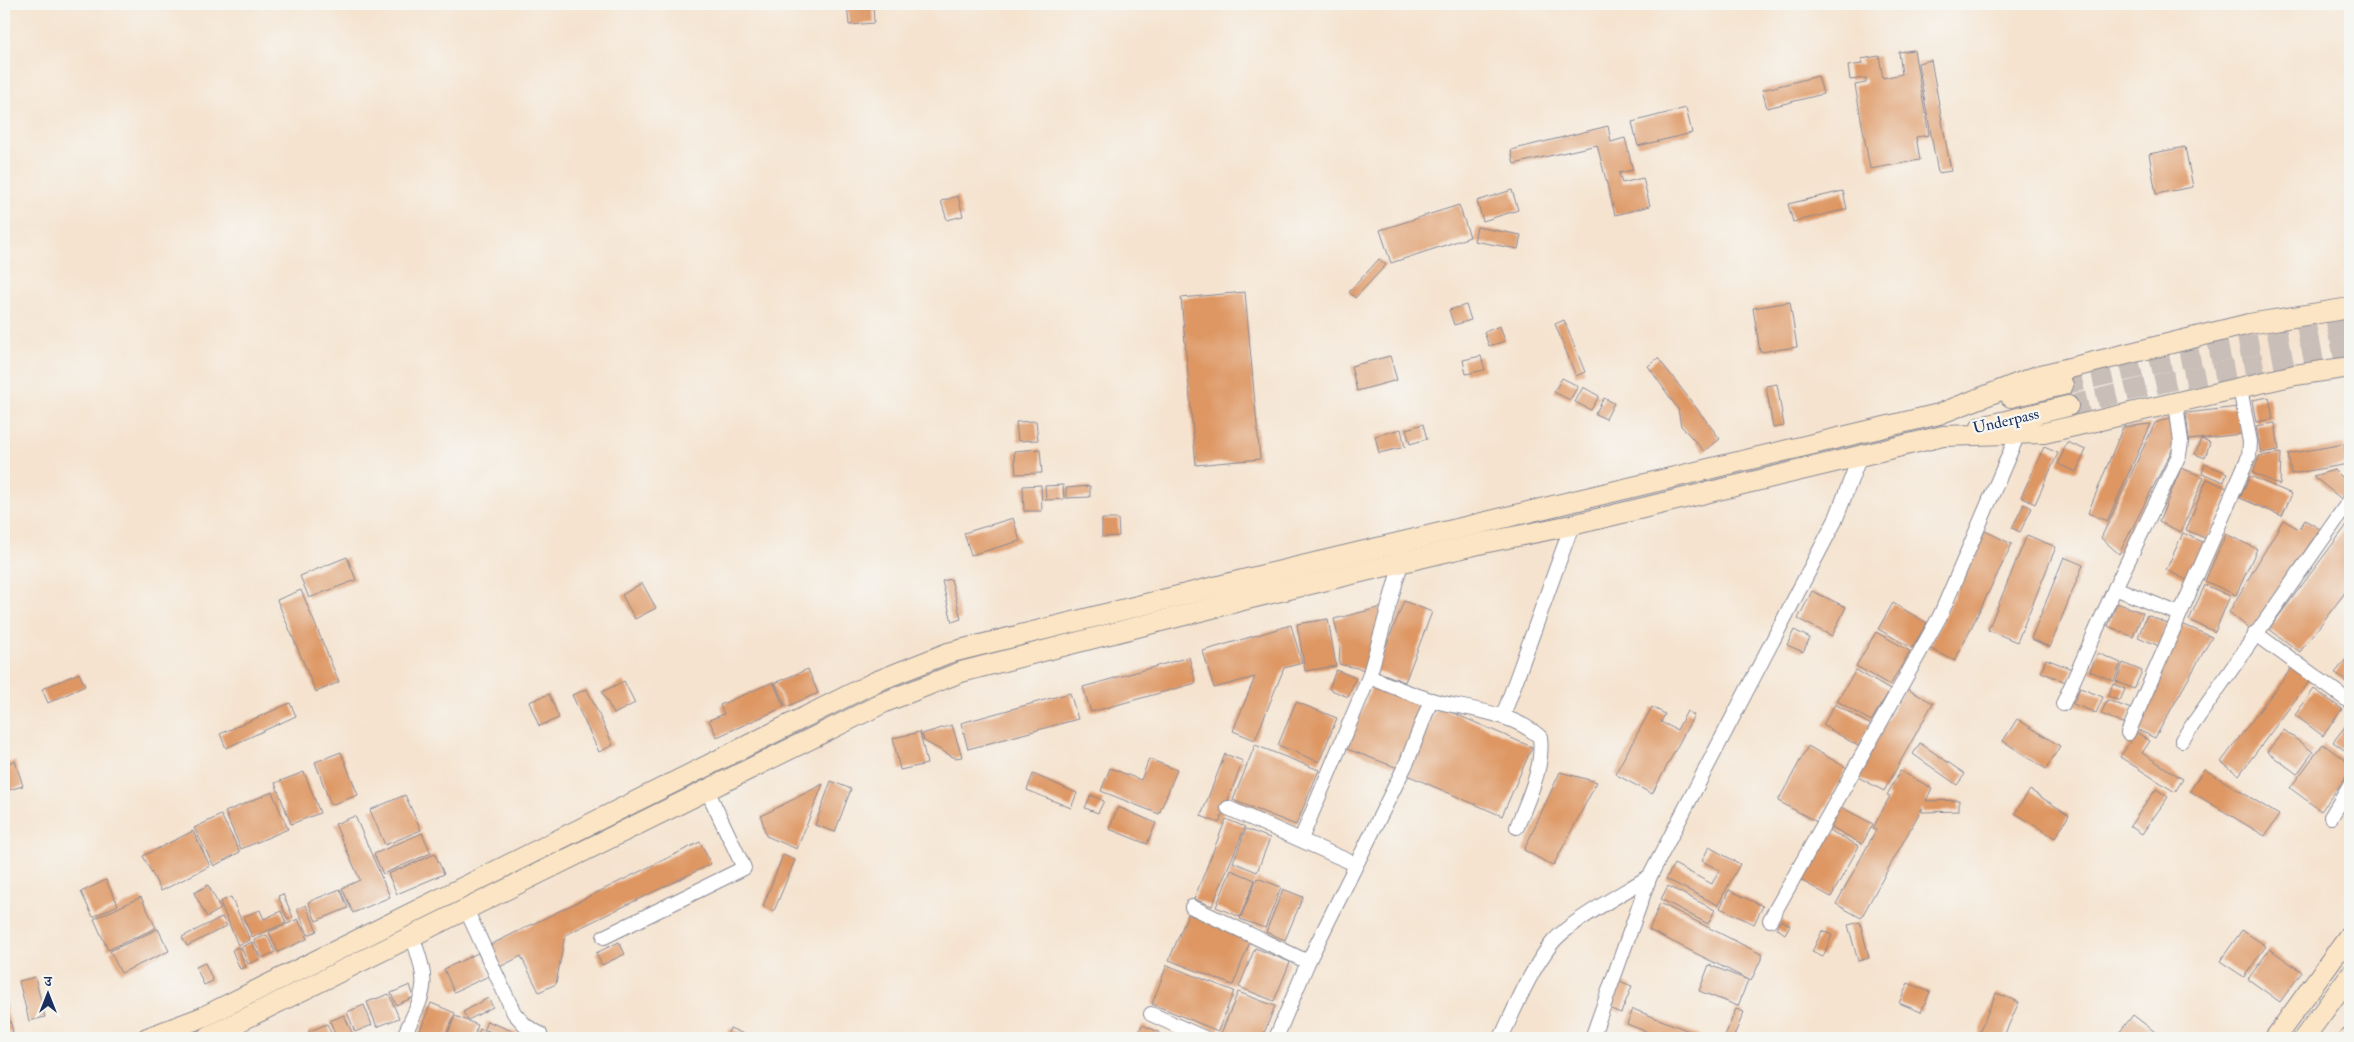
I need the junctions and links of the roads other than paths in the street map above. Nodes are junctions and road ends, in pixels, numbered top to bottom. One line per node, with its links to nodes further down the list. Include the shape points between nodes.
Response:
1 (2350, 308): 7 (main road, via 2249,324 2037,376)
2 (2350, 367): 4 (main road)
3 (2063, 385): 7 (main road, Underpass)
4 (2240, 388): 5 (main road); 16 (street, via 2250,442 2249,456)
5 (2176, 403): 8 (main road, via 2044,433); 15 (street, via 2181,442 2179,455)
6 (2068, 406): 9 (main road, Underpass)
7 (1939, 414): 13 (main road)
8 (2018, 434): 9 (main road); 35 (street, via 1940,616)
9 (1943, 436): 10 (main road)
10 (1860, 456): 12 (main road); 32 (street, via 1835,521)
11 (2350, 500): 17 (street)
12 (1572, 525): 14 (main road); 22 (street)
13 (1400, 542): 14 (street); 44 (main road, via 948,653 874,682 203,1017)
14 (1401, 563): 18 (street); 26 (main road, via 961,672 885,702)
15 (2115, 588): 16 (street); 21 (street)
16 (2179, 614): 23 (street)
17 (2255, 634): 20 (street); 24 (street)
18 (1369, 677): 19 (street); 30 (street)
19 (1431, 700): 22 (street); 31 (street, via 1407,762)
20 (2350, 702)
21 (2063, 704)
22 (1503, 716): 29 (street, via 1528,726 1540,737 1542,752)
23 (2128, 733)
24 (2182, 740)
25 (2350, 786): 28 (street)
26 (708, 790): 34 (main road); 38 (street, via 744,868)
27 (1228, 808): 30 (street)
28 (2331, 817)
29 (1517, 827)
30 (1301, 839): 31 (street)
31 (1355, 864): 39 (street)
32 (1650, 876): 49 (street, via 1565,930 1553,942 1540,960); 50 (street)
33 (1192, 907): 39 (street)
34 (466, 909): 37 (main road); 43 (street, via 514,1013 526,1026)
35 (1770, 920)
36 (2350, 934): 51 (main road)
37 (412, 936): 42 (main road); 46 (street, via 425,983)
38 (604, 937)
39 (1308, 962): 48 (street)
40 (2350, 975): 52 (main road)
41 (1151, 1014): 47 (street)
42 (237, 1032): 45 (main road)
43 (540, 1034)
44 (147, 1038)
45 (206, 1038)
46 (403, 1038)
47 (1204, 1038)
48 (1276, 1038)
49 (1501, 1038)
50 (1592, 1038)
51 (2275, 1038)
52 (2304, 1038)

